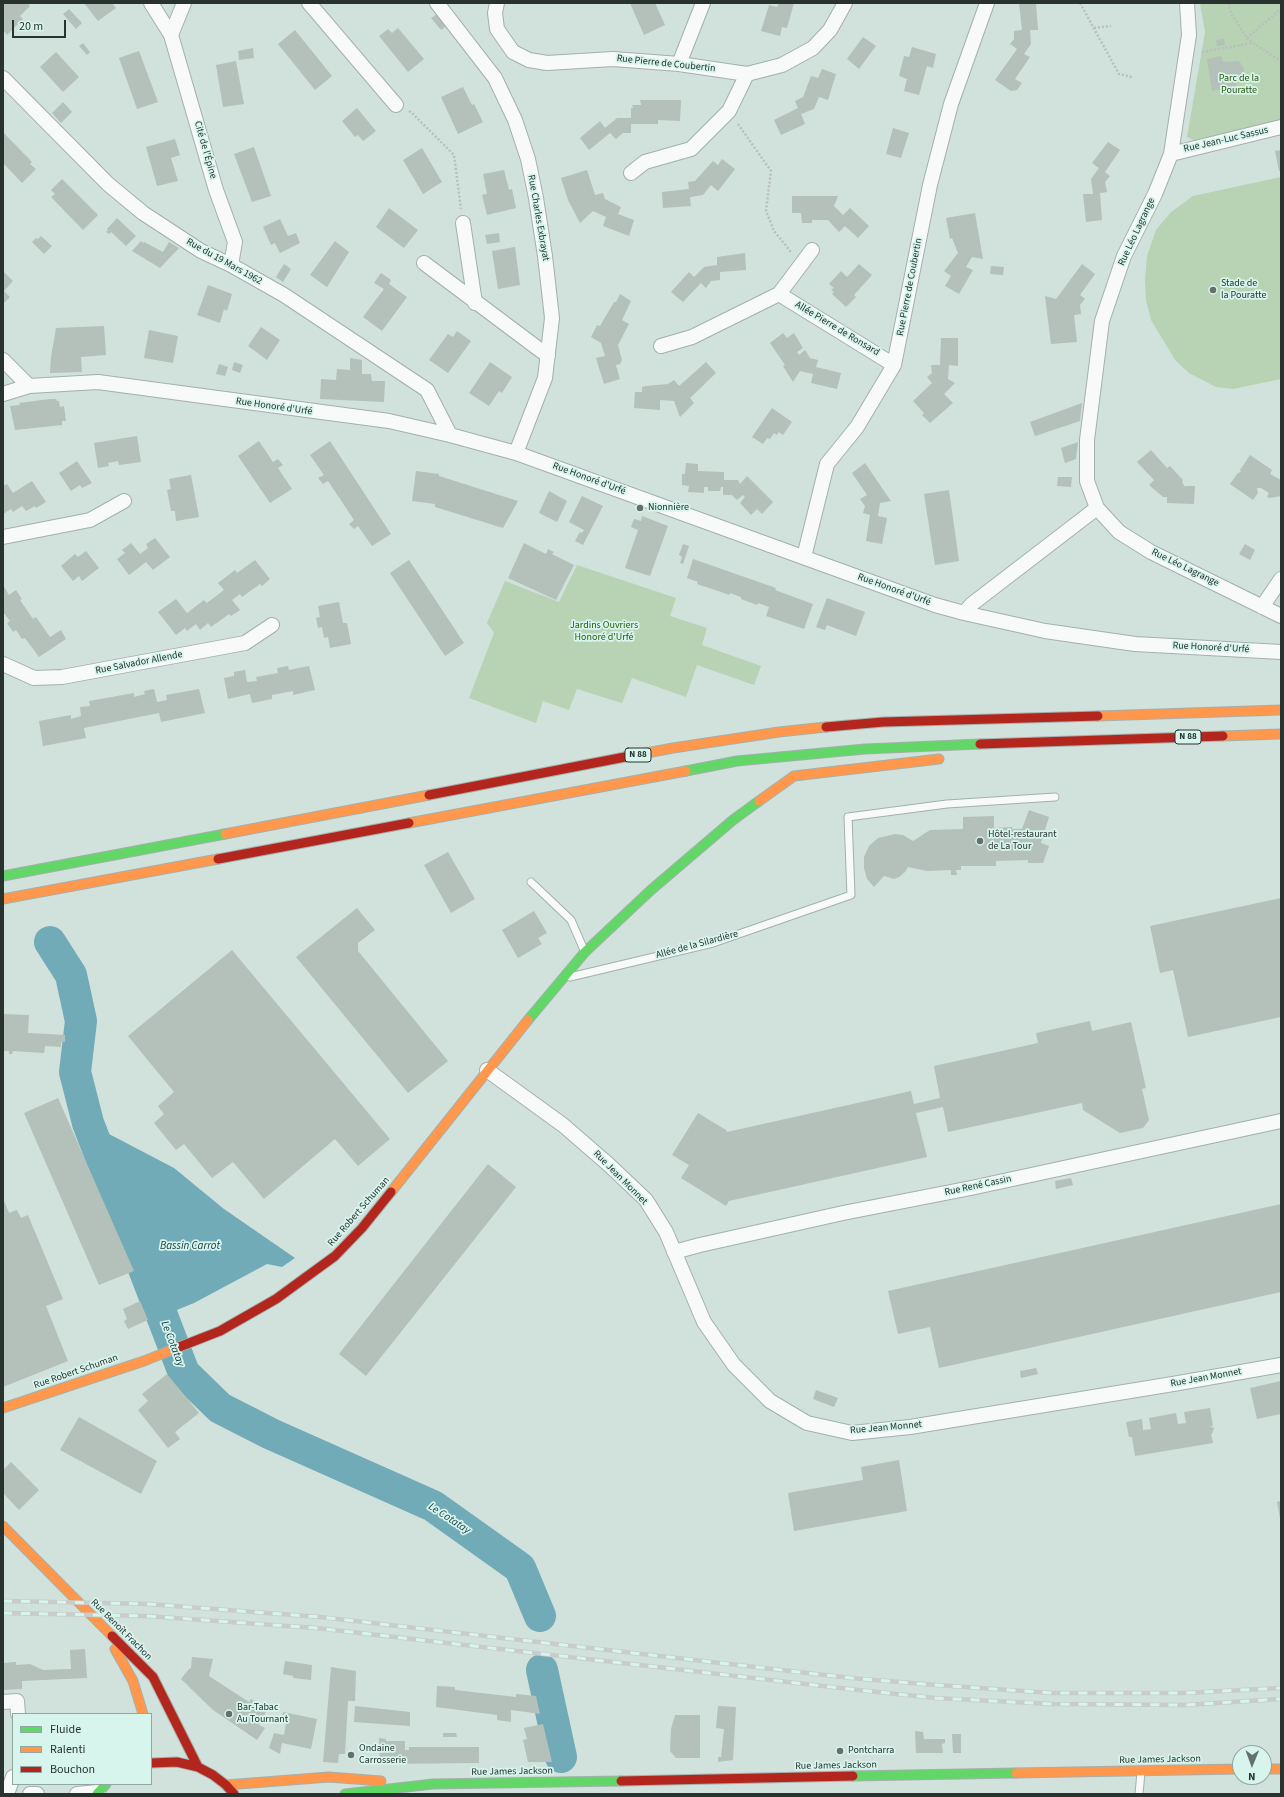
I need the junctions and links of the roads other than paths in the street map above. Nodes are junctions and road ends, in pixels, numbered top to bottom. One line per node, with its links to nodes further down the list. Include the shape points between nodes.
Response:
1 (151, 3): 10 (street, Cité de l'Épine)
2 (184, 3): 10 (street)
3 (308, 3): 14 (street)
4 (437, 3): 25 (street, Rue Charles Exbrayat, via 495,78 515,120 528,159 545,256 552,318)
5 (497, 3): 11 (street, Rue Pierre de Coubertin, via 497,28 513,52 529,60 546,63 613,59)
6 (703, 3): 11 (street)
7 (845, 3): 12 (street, Rue Pierre de Coubertin, via 830,30 813,48 782,65)
8 (987, 3): 27 (street, Rue Pierre de Coubertin, via 951,104 930,185)
9 (1187, 3): 16 (street, Rue Léo Lagrange, via 1189,35)
10 (171, 35): 21 (street, Cité de l'Épine, via 216,190 235,242)
11 (679, 64): 12 (street, Rue Pierre de Coubertin)
12 (747, 74): 17 (street, via 729,111 691,148 645,162)
13 (3, 78): 21 (street, Rue du 19 Mars 1962, via 108,184 143,213 201,251)
14 (396, 105)
15 (1281, 127): 16 (street, Rue Jean-Luc Sassus)
16 (1170, 154): 33 (street, Rue Léo Lagrange, via 1155,194 1124,256 1102,321 1086,440 1087,480)
17 (631, 173)
18 (463, 223): 23 (street)
19 (812, 250): 22 (street)
20 (424, 263): 23 (street)
21 (231, 265): 30 (street, Rue du 19 Mars 1962, via 284,296 427,390)
22 (779, 294): 24 (street, via 692,337); 27 (street, Allée Pierre de Ronsard)
23 (475, 303): 25 (street)
24 (661, 346)
25 (548, 356): 31 (street, Rue Charles Exbrayat, via 545,378)
26 (3, 360): 28 (street)
27 (894, 365): 35 (street, Rue Pierre de Coubertin, via 857,427 827,464)
28 (29, 386): 29 (street, Rue Honoré d'Urfé); 30 (street, Rue Honoré d'Urfé, via 98,382 389,421)
29 (3, 394)
30 (450, 435): 31 (street, Rue Honoré d'Urfé)
31 (516, 453): 35 (street, Rue Honoré d'Urfé)
32 (124, 501): 34 (street, via 90,520)
33 (1097, 508): 37 (street, Rue Léo Lagrange, via 1119,532 1151,552); 38 (street, via 972,604)
34 (3, 537)
35 (804, 557): 38 (street, Rue Honoré d'Urfé, via 935,605)
36 (1281, 579): 37 (street)
37 (1262, 606): 39 (street, Rue Léo Lagrange)
38 (964, 613): 41 (street, Rue Honoré d'Urfé, via 1045,631 1135,644)
39 (1281, 616)
40 (272, 625): 42 (street, Rue Salvador Allende, via 245,643 62,677 34,678)
41 (1281, 652)
42 (3, 664)
43 (1281, 710): 49 (main road, N 88, via 883,722 780,732 673,748)
44 (1281, 734): 45 (main road, N 88)
45 (1095, 739): 46 (main road); 51 (main road, N 88, via 865,748 737,761)
46 (978, 754)
47 (947, 758): 52 (main road, Rue Robert Schuman, via 794,776 733,820 651,890)
48 (1055, 797): 53 (lane, Allée de la Silardière, via 947,804 848,817 851,895 713,943)
49 (3, 876)
50 (531, 882): 52 (lane, via 571,920)
51 (3, 899)
52 (585, 952): 53 (main road, Rue Robert Schuman)
53 (564, 978): 54 (main road, Rue Robert Schuman)
54 (487, 1070): 56 (street, Rue Jean Monnet, via 563,1125 646,1200 666,1232); 58 (main road, Rue Robert Schuman, via 362,1228 335,1256 276,1299 227,1327 192,1343)
55 (1281, 1121): 56 (street, Rue René Cassin, via 843,1213)
56 (674, 1252): 57 (street, Rue Jean Monnet, via 704,1322 734,1365 770,1401 807,1423 852,1433 917,1426)
57 (1281, 1365)
58 (3, 1408)
59 (3, 1526): 60 (main road, Rue Benoît Frachon)
60 (106, 1632): 63 (main road, via 133,1681); 65 (main road, Rue Benoît Frachon, via 152,1677)
61 (3, 1702): 62 (street, via 17,1701)
62 (18, 1713)
63 (143, 1713)
64 (152, 1763): 65 (main road, via 177,1762)
65 (198, 1767): 70 (main road)
66 (1232, 1770): 67 (main road, Rue James Jackson)
67 (1141, 1771): 69 (main road, Rue James Jackson); 78 (lane)
68 (12, 1780): 72 (street)
69 (433, 1784): 70 (main road, Rue James Jackson, via 329,1777); 77 (main road, Rue James Jackson)
70 (226, 1785): 76 (main road)
71 (100, 1790): 75 (street)
72 (7, 1794)
73 (30, 1794): 74 (street)
74 (37, 1794)
75 (77, 1794)
76 (234, 1794)
77 (345, 1794)
78 (1139, 1794)

